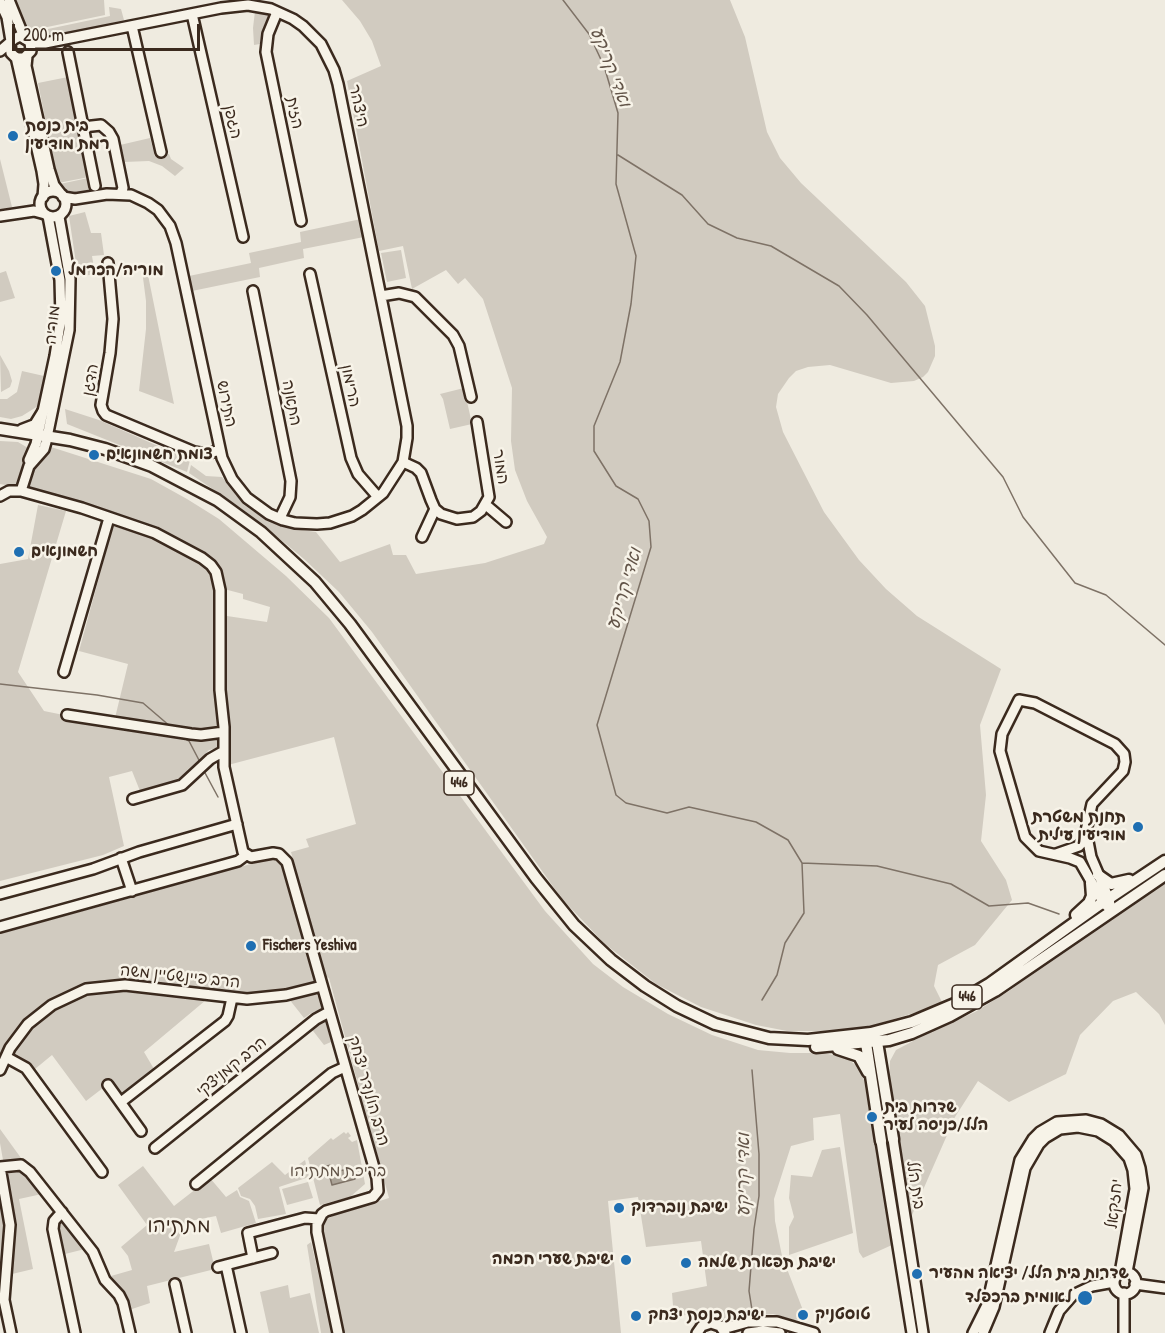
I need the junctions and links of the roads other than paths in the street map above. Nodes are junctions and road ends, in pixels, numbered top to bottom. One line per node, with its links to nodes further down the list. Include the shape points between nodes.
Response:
1 (9, 0): 6 (street)
2 (0, 2): 7 (street)
3 (277, 12): 4 (street, היצהר, via 248,5); 24 (street, הזית, via 266,52); 29 (street, היצהר, via 313,35 334,70)
4 (192, 14): 5 (street, היצהר); 25 (street, הגפן)
5 (132, 26): 8 (street, היצהר); 14 (street)
6 (26, 38): 7 (street, via 17,37); 8 (street, היצהר, via 34,43); 11 (street, via 31,45)
7 (11, 42): 10 (street); 12 (street, via 9,50)
8 (45, 42): 11 (street, היצהר)
9 (68, 52): 13 (street)
10 (0, 53): 12 (street)
11 (28, 55): 12 (street); 17 (street, via 26,66 49,169)
12 (14, 57): 18 (street, via 42,171)
13 (83, 126): 15 (street); 16 (street, via 101,125 113,139)
14 (161, 152)
15 (95, 186)
16 (121, 194): 19 (street, התירוש); 37 (street, התירוש, via 148,203 170,226)
17 (62, 196): 18 (street, via 52,191); 19 (street, התירוש); 20 (street)
18 (42, 198): 21 (street); 22 (street, via 40,207)
19 (81, 199): 20 (street, התירוש)
20 (64, 210): 22 (street, via 56,216); 36 (street, מוריה, via 59,217 70,279 70,318 66,350)
21 (16, 212): 22 (street, via 34,210); 23 (street)
22 (46, 215): 31 (street, מוריה, via 58,264 61,300 58,342)
23 (0, 216)
24 (300, 221)
25 (243, 237)
26 (108, 263): 37 (street, הדגן, via 113,319 103,411 197,453)
27 (310, 274): 41 (street, הרימון, via 351,458 358,474)
28 (253, 291): 45 (street, התאנה, via 291,481 290,496)
29 (381, 296): 30 (street, via 399,293 415,297 453,335); 38 (street, היצהר, via 406,419)
30 (471, 397)
31 (43, 412): 34 (main road, via 35,425); 36 (street, מוריה)
32 (477, 422): 42 (street, המור, via 489,488)
33 (0, 429): 34 (main road, 446)
34 (15, 431): 36 (main road, 446)
35 (0, 436): 36 (main road, 446)
36 (42, 438): 39 (street, via 28,461); 71 (main road, 446, via 105,449 178,478 238,514 293,560 369,648 536,878 574,925 625,972 659,996 715,1024 783,1040); 72 (main road, 446, via 110,457 175,483 235,518 295,570 364,652 531,882 570,929 622,977 674,1011 713,1030 768,1044)
37 (220, 450): 45 (street, התירוש, via 240,490 258,507)
38 (403, 462): 41 (street, התירוש); 43 (street, via 421,473)
39 (21, 491): 40 (street, via 9,490); 44 (street)
40 (0, 496)
41 (378, 497): 45 (street, התירוש, via 352,516 330,523 296,523)
42 (486, 505): 43 (street, המור, via 465,519 448,518); 46 (street)
43 (435, 509): 47 (street)
44 (109, 518): 48 (street); 50 (street, via 177,543 202,558 216,573 220,590)
45 (280, 518)
46 (506, 522)
47 (422, 537)
48 (64, 672)
49 (67, 715): 50 (street, via 201,735)
50 (224, 732): 51 (street)
51 (224, 751): 52 (street, via 182,785); 53 (street)
52 (133, 799)
53 (237, 825): 55 (street); 57 (street)
54 (1087, 837): 56 (street, via 1072,849); 56 (street, via 1092,804 1123,771 1124,754 1105,739 1035,703 1018,699 1002,734 1000,751 1025,837 1039,851); 61 (street)
55 (246, 855): 62 (street, הרב הולנדר יצחק, via 238,861); 67 (street, הרב הולנדר יצחק, via 279,854 287,862)
56 (1050, 855): 61 (street, via 1080,862)
57 (121, 858): 62 (street); 63 (street)
58 (1165, 861): 59 (main road, 446)
59 (1146, 874): 61 (main road, via 1119,884); 64 (main road, 446)
60 (1165, 875): 64 (main road, 446)
61 (1095, 879): 64 (street); 66 (main road, via 1089,903)
62 (132, 891): 65 (street, הרב הולנדר יצחק)
63 (0, 894)
64 (1108, 904): 66 (main road, 446); 70 (main road, 446, via 980,1000)
65 (0, 927)
66 (1039, 949): 71 (main road, 446, via 957,1003)
67 (322, 986): 68 (street, הרב פיינשטיין משה, via 274,997); 69 (street, הרב הולנדר יצחק)
68 (232, 998): 73 (street, הרב פיינשטיין משה, via 125,985 86,989 39,1014 18,1035); 79 (street, via 225,1021)
69 (329, 1012): 74 (street, הרב הולנדר יצחק); 82 (street, הרב קמניצקי, via 316,1018)
70 (903, 1036): 71 (main road, 446); 76 (main road, via 886,1048)
71 (871, 1039): 72 (main road, 446); 76 (main road, בית הלל); 78 (main road, בית הלל)
72 (827, 1046): 78 (main road, via 859,1056)
73 (6, 1057): 75 (street, הרב פיינשטיין משה); 84 (street, via 26,1068)
74 (345, 1067): 85 (street, via 332,1073); 87 (street, הרב הולנדר יצחק, via 378,1191 373,1197 331,1209)
75 (0, 1070)
76 (883, 1074): 81 (main road, בית הלל)
77 (108, 1085): 79 (street)
78 (874, 1096): 81 (main road, בית הלל)
79 (121, 1102): 80 (street)
80 (141, 1131)
81 (887, 1140): 96 (street, בית הלל); 110 (street, בית הלל)
82 (155, 1148)
83 (0, 1167): 86 (street, via 24,1167); 98 (street, via 10,1225 4,1300)
84 (102, 1172)
85 (196, 1184)
86 (62, 1212): 99 (street, via 53,1229); 100 (street, via 120,1295)
87 (319, 1218): 90 (street, via 248,1233); 103 (street, via 317,1232)
88 (1004, 1246): 91 (street, יחזקאל, via 1032,1152 1060,1129 1085,1124 1114,1141 1129,1158 1133,1170 1135,1188); 111 (street, via 987,1305); 112 (street, via 994,1307)
89 (272, 1253): 90 (street)
90 (253, 1258): 102 (street, via 222,1266)
91 (1121, 1276): 93 (street, via 1133,1276); 95 (street, via 1117,1289); 113 (street, via 1073,1295 1059,1311)
92 (175, 1284): 101 (street)
93 (1136, 1284): 94 (street); 95 (street)
94 (1165, 1288)
95 (1124, 1293): 114 (street)
96 (909, 1312): 108 (street); 109 (street, בית הלל)
97 (722, 1329): 104 (street, via 711,1323); 107 (street, via 748,1322 777,1322)
98 (11, 1333)
99 (75, 1333)
100 (130, 1333)
101 (186, 1333)
102 (241, 1333)
103 (338, 1333)
104 (697, 1333)
105 (748, 1333): 106 (street)
106 (780, 1333)
107 (814, 1333)
108 (906, 1333)
109 (912, 1333)
110 (923, 1333)
111 (973, 1333)
112 (983, 1333)
113 (1050, 1333)
114 (1124, 1333)

